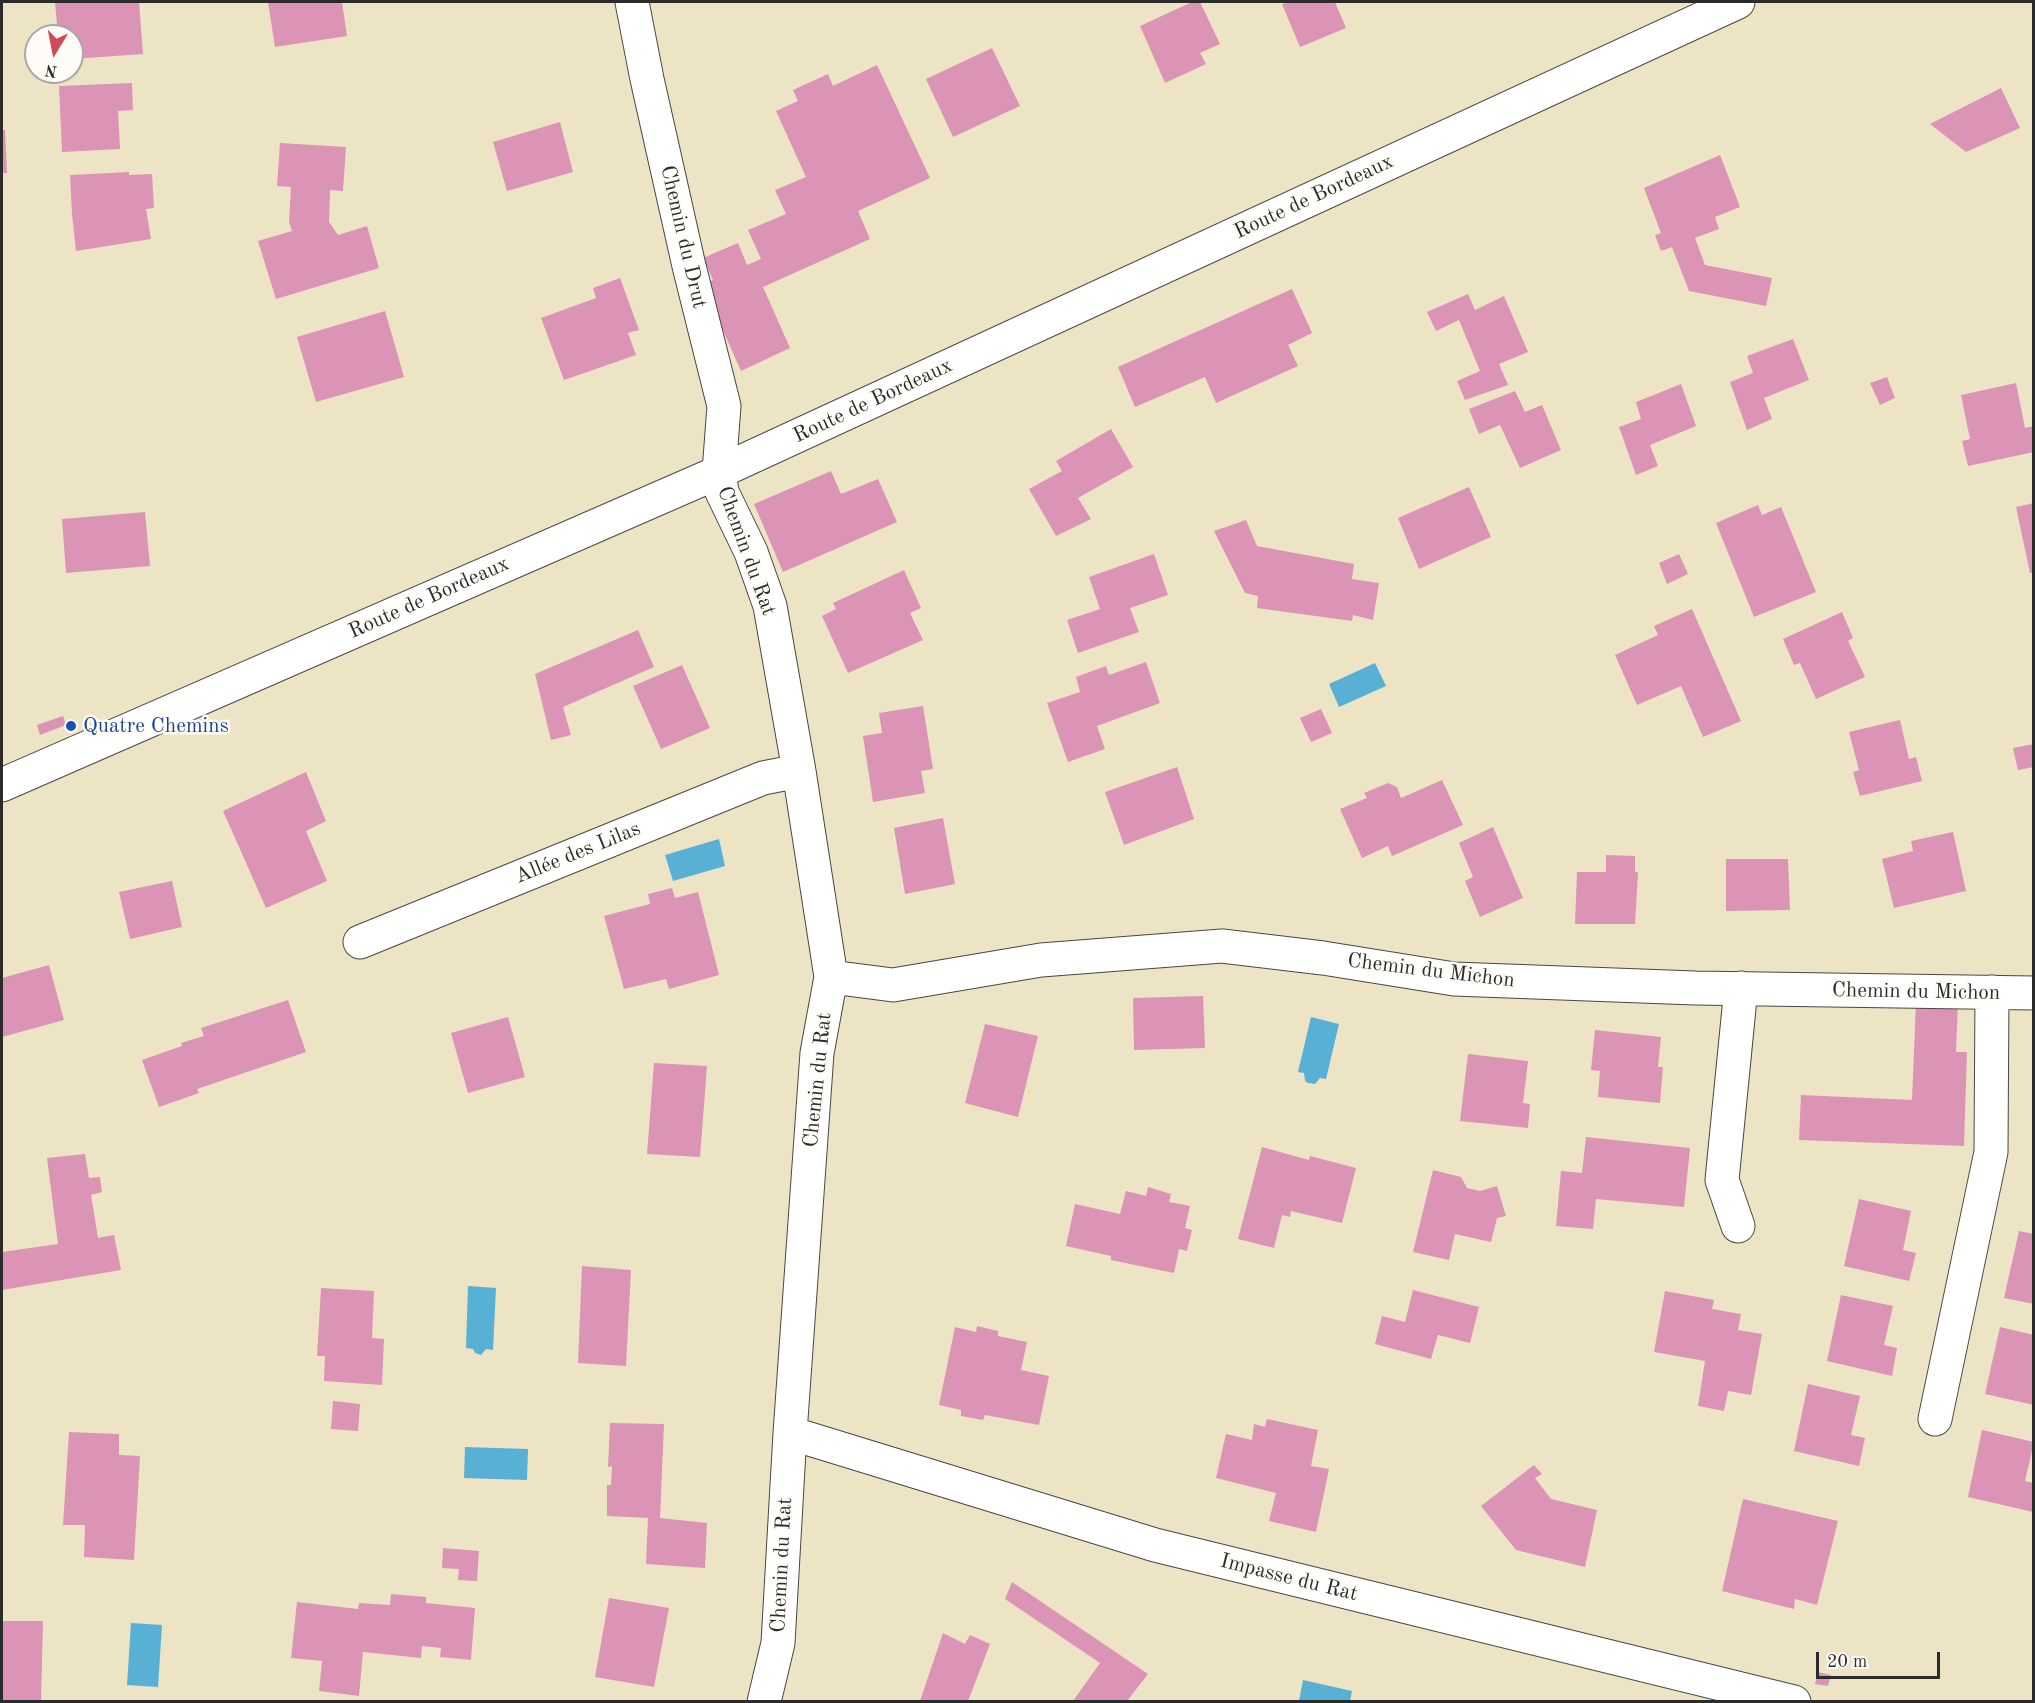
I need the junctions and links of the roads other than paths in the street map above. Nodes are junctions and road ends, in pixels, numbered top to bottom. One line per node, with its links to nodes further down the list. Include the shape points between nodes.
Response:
1 (632, 2): 3 (street, Chemin du Drut, via 689,266 724,406)
2 (1738, 2): 3 (street, Route de Bordeaux)
3 (719, 472): 4 (street, Chemin du Rat, via 723,492 751,552 770,606); 5 (street, Route de Bordeaux)
4 (799, 771): 6 (street, Allée des Lilas, via 763,778); 7 (street, Chemin du Rat)
5 (2, 785)
6 (360, 942)
7 (831, 977): 8 (street, Chemin du Michon, via 893,985 1041,960 1222,946 1454,979); 13 (street, Chemin du Rat, via 818,1053)
8 (1741, 988): 9 (street, Chemin du Michon); 11 (street, via 1722,1180)
9 (1992, 992): 10 (street, Chemin du Michon); 12 (street, via 1991,1152)
10 (2034, 993)
11 (1738, 1226)
12 (1935, 1419)
13 (790, 1433): 14 (street, Chemin du Rat, via 778,1643); 15 (street, Impasse du Rat, via 1155,1545)
14 (764, 1701)
15 (1794, 1701)

